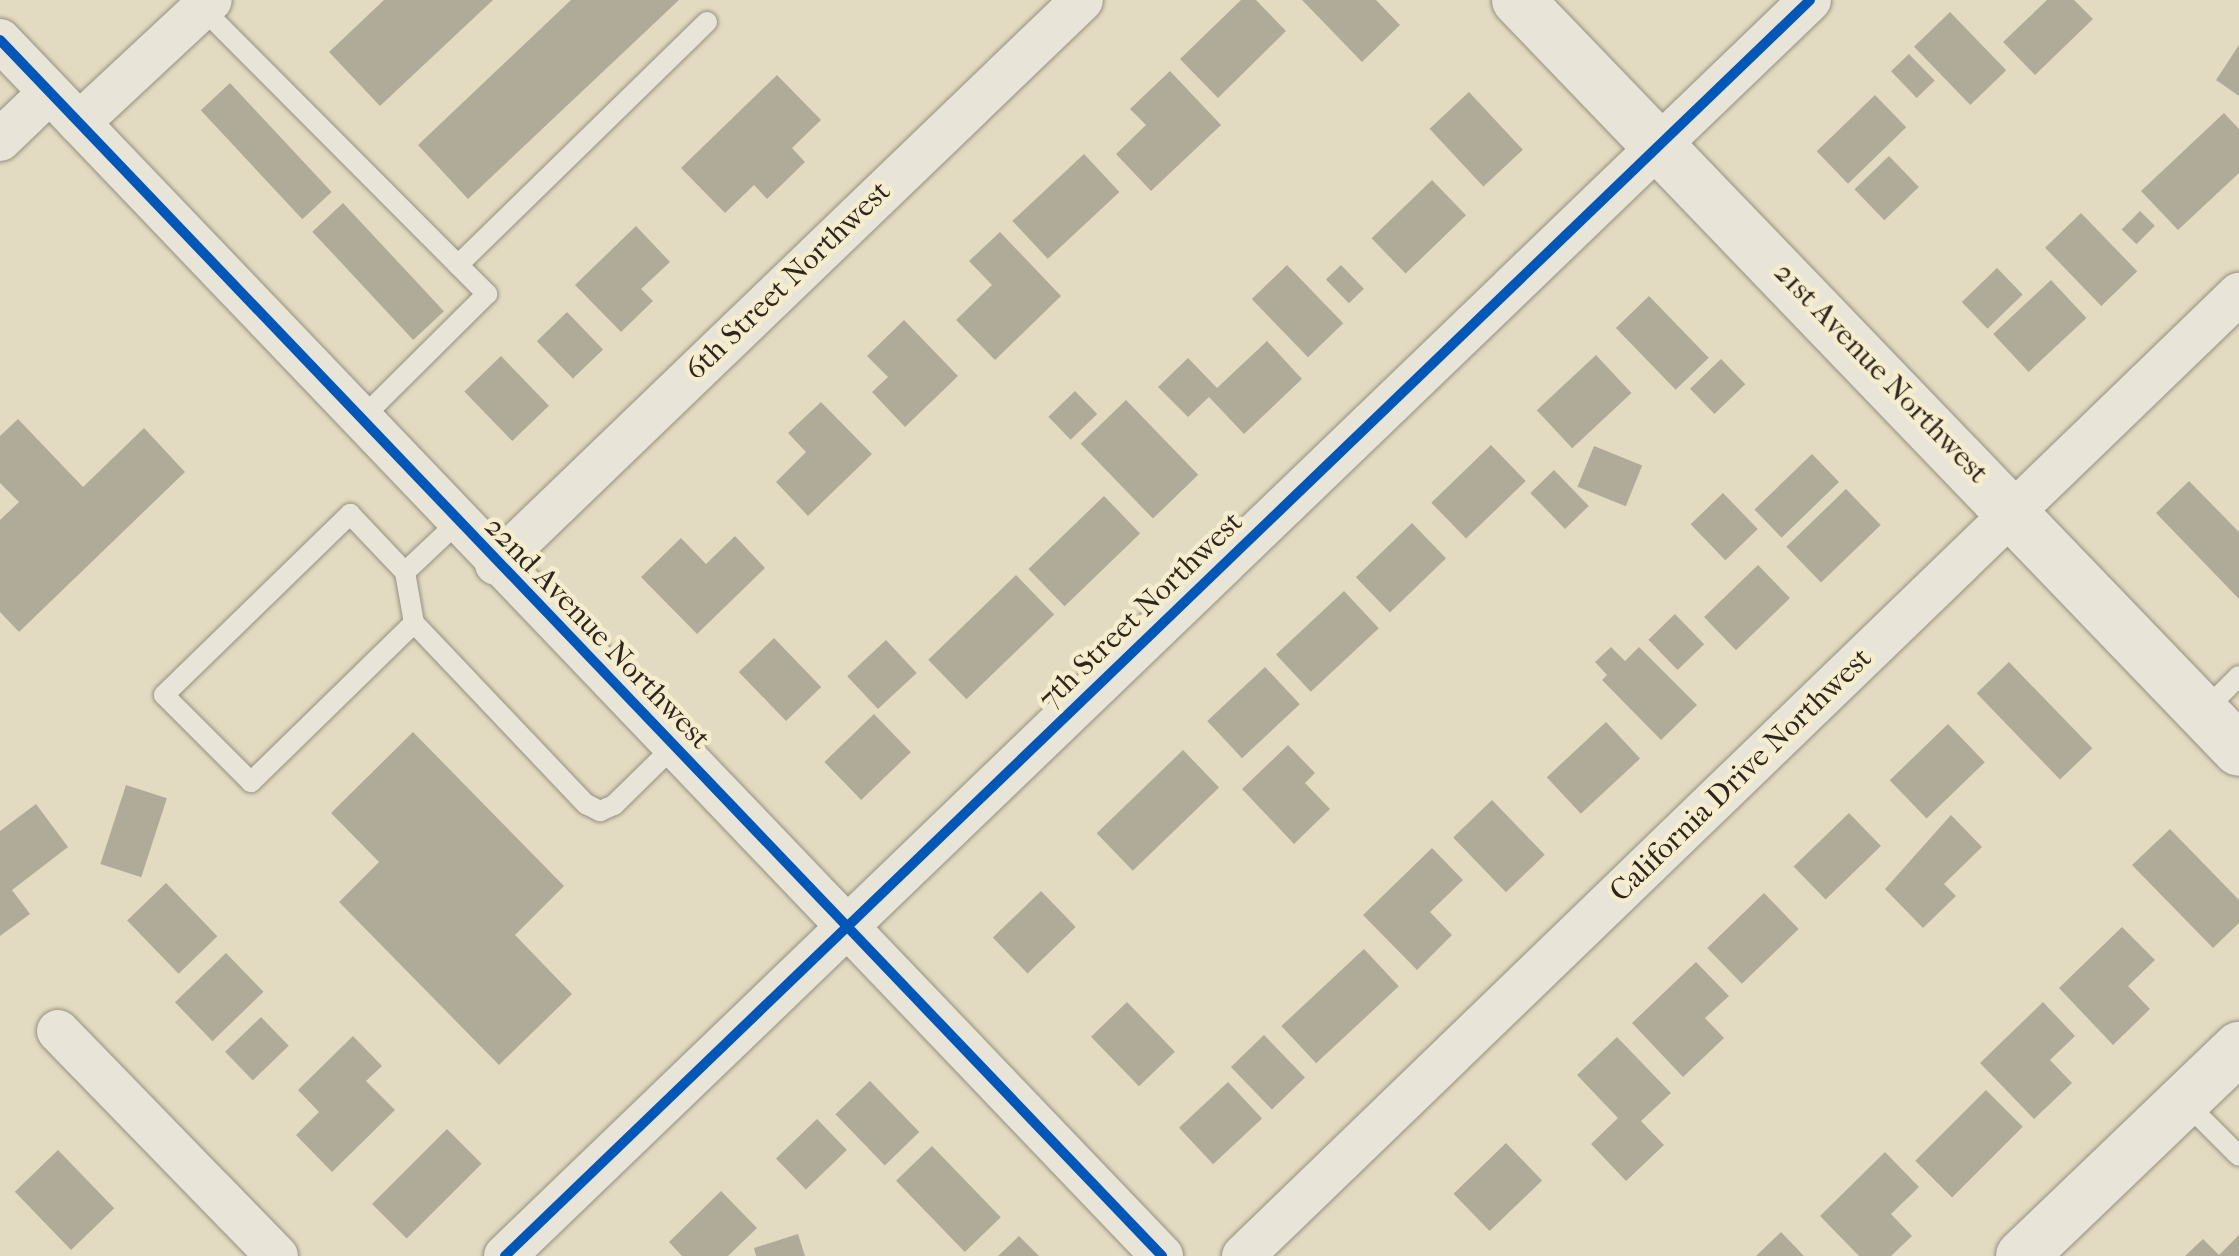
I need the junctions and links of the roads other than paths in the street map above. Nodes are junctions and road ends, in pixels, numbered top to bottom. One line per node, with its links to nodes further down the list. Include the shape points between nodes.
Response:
1 (1082, 0): 16 (street, 6th Street Northwest)
2 (1518, 0): 10 (street, 21st Avenue Northwest)
3 (1810, 0): 10 (street, 7th Street Northwest)
4 (206, 4): 8 (street); 11 (lane)
5 (707, 22): 11 (lane)
6 (0, 40): 7 (street, 22nd Avenue Northwest)
7 (49, 93): 8 (street, 22nd Avenue Northwest); 9 (street)
8 (80, 123): 13 (street, 22nd Avenue Northwest)
9 (0, 140)
10 (1659, 146): 14 (street, 21st Avenue Northwest); 23 (street, 7th Street Northwest)
11 (458, 265): 13 (lane, via 487,294)
12 (2239, 294): 14 (street, California Drive Northwest)
13 (360, 421): 15 (street, 22nd Avenue Northwest)
14 (2014, 510): 20 (street, 21st Avenue Northwest); 31 (street, California Drive Northwest)
15 (457, 523): 16 (street, 22nd Avenue Northwest); 17 (lane)
16 (496, 564): 21 (street, 22nd Avenue Northwest)
17 (405, 572): 18 (lane); 18 (lane, via 350,514 164,695 251,782)
18 (414, 623): 21 (lane, via 600,811)
19 (2239, 676): 20 (lane)
20 (2203, 712): 22 (street, 21st Avenue Northwest)
21 (673, 747): 23 (street, 22nd Avenue Northwest)
22 (2239, 750)
23 (848, 929): 29 (street, 7th Street Northwest); 30 (street, 22nd Avenue Northwest)
24 (58, 1031): 28 (street)
25 (2239, 1048): 26 (street)
26 (2184, 1101): 27 (lane); 32 (street)
27 (2239, 1156)
28 (277, 1256)
29 (504, 1256)
30 (1162, 1256)
31 (1242, 1256)
32 (2022, 1256)

